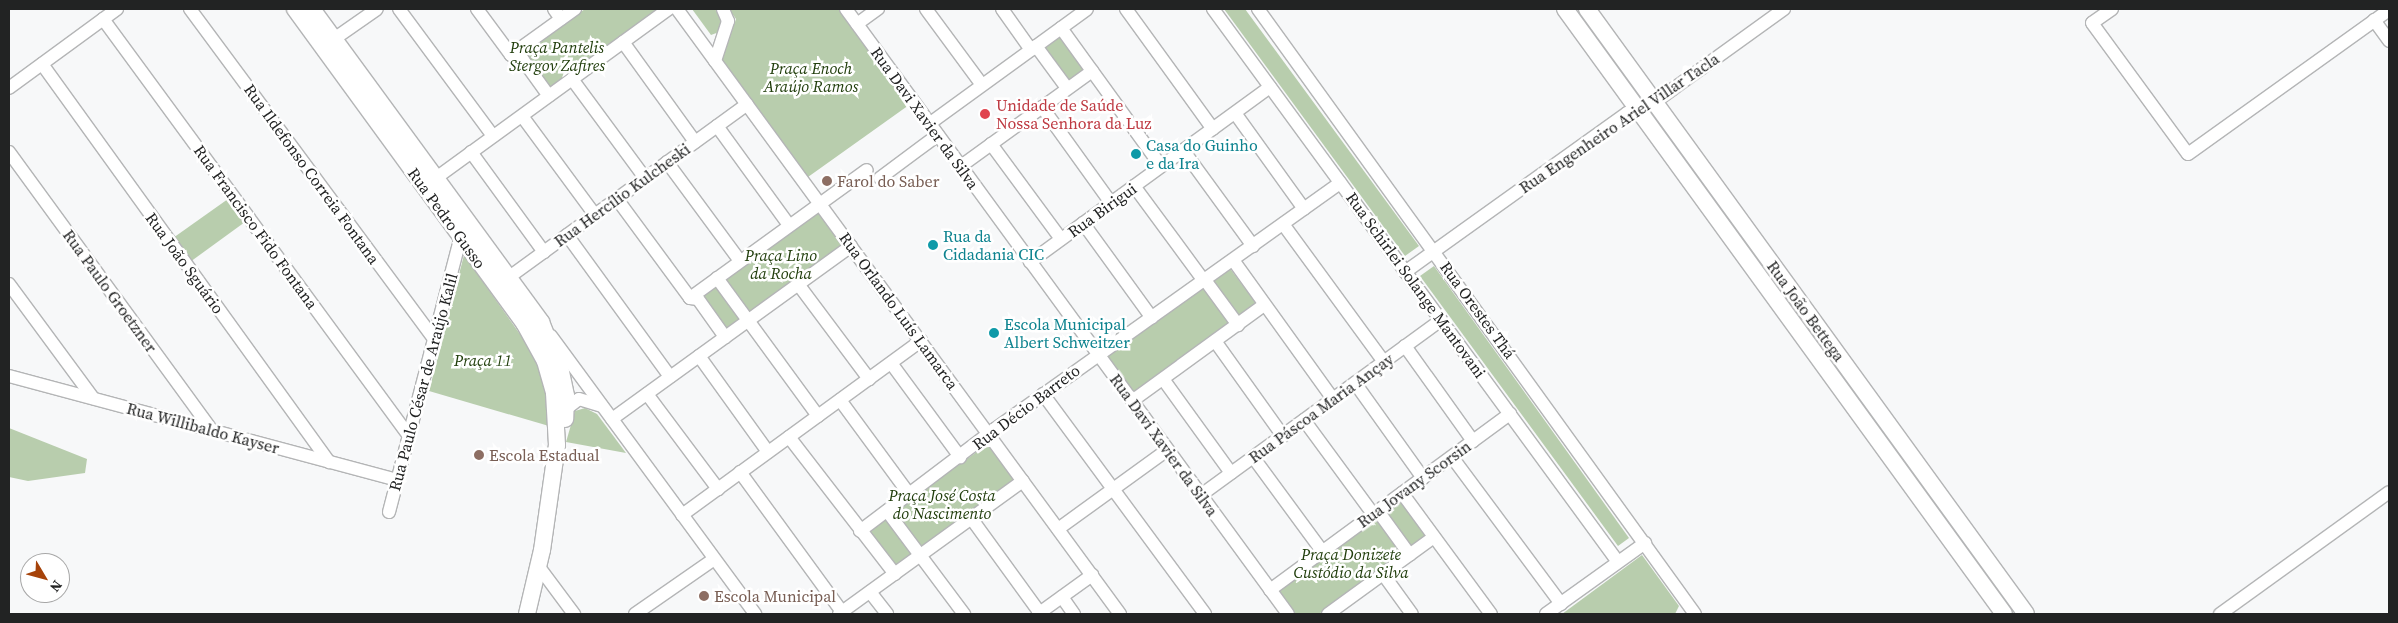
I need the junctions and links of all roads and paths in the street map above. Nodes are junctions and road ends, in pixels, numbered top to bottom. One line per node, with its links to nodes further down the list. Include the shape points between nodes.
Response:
1 (117, 9): 26 (street)
2 (190, 9): 101 (street, Rua Ildefonso Correia Fontana)
3 (295, 9): 77 (main road, Rua Pedro Gusso)
4 (312, 9): 30 (main road, Rua Pedro Gusso)
5 (400, 9): 53 (street)
6 (478, 9): 34 (street)
7 (576, 9): 25 (street)
8 (669, 9): 32 (street)
9 (677, 9): 35 (street, Rua Orlando Luís Lamarca)
10 (723, 9): 35 (street, via 728,21)
11 (846, 9): 28 (street, Rua Davi Xavier da Silva)
12 (878, 9): 28 (street)
13 (926, 9): 39 (street)
14 (1002, 9): 33 (street)
15 (1126, 9): 52 (street)
16 (1213, 9): 40 (street, Rua Schirlei Solange Mantovani)
17 (1258, 9): 82 (street, Rua Orestes Thá)
18 (1566, 9): 47 (main road, Rua João Bettega)
19 (1587, 9): 44 (main road, Rua João Bettega)
20 (1784, 9): 44 (street, Rua Engenheiro Ariel Villar Tacla)
21 (2112, 9): 27 (street, via 2092,23 2188,154)
22 (371, 10): 30 (street)
23 (1083, 10): 29 (street)
24 (2389, 10): 27 (street)
25 (557, 14): 34 (street)
26 (103, 19): 36 (street); 131 (street, Rua Francisco Fido Fontana)
27 (2374, 20): 31 (street)
28 (857, 24): 50 (street, Rua Davi Xavier da Silva)
29 (1061, 28): 33 (street); 37 (street)
30 (334, 39): 64 (main road, Rua Pedro Gusso)
31 (2389, 41)
32 (623, 42): 38 (street); 55 (street)
33 (1034, 48): 39 (street); 42 (street)
34 (511, 55): 43 (street, via 523,60)
35 (715, 61): 45 (street, Rua Orlando Luís Lamarca)
36 (42, 64): 41 (street); 142 (street, Rua João Sguário)
37 (1092, 70): 42 (street); 62 (street)
38 (572, 79): 43 (street); 65 (street)
39 (982, 85): 50 (street)
40 (1270, 87): 48 (street, Rua Birigui); 67 (street, Rua Schirlei Solange Mantovani)
41 (9, 88)
42 (1067, 88): 46 (street)
43 (549, 96): 49 (street)
44 (1655, 102): 47 (street, Rua Engenheiro Ariel Villar Tacla); 121 (main road, Rua João Bettega)
45 (747, 104): 51 (street, Rua Hercílio Kulcheski); 71 (street, Rua Orlando Luís Lamarca)
46 (1042, 107): 56 (street); 70 (street)
47 (1637, 107): 82 (street, Rua Engenheiro Ariel Villar Tacla); 126 (main road, Rua João Bettega)
48 (1235, 113): 52 (street, Rua Birigui); 72 (street)
49 (522, 116): 53 (street); 73 (street)
50 (929, 124): 54 (street, Rua Davi Xavier da Silva)
51 (717, 126): 55 (street, Rua Hercílio Kulcheski); 76 (street)
52 (1213, 129): 57 (street, Rua Birigui)
53 (493, 136): 59 (street)
54 (938, 136): 61 (street, Rua Davi Xavier da Silva); 66 (street)
55 (695, 142): 60 (street, Rua Hercílio Kulcheski)
56 (991, 144): 61 (street); 79 (street)
57 (1183, 150): 62 (street, Rua Birigui); 81 (street)
58 (9, 152): 129 (street, Rua Paulo Groetzner)
59 (471, 152): 64 (street); 83 (street)
60 (667, 162): 65 (street, Rua Hercílio Kulcheski); 85 (street)
61 (960, 166): 86 (street, Rua Davi Xavier da Silva)
62 (1161, 166): 68 (street, Rua Birigui)
63 (867, 170): 71 (street)
64 (436, 178): 77 (main road, Rua Pedro Gusso)
65 (645, 178): 69 (street, Rua Hercílio Kulcheski)
66 (880, 178)
67 (1340, 183): 72 (street, Rua Décio Barreto); 87 (street, Rua Schirlei Solange Mantovani)
68 (1134, 186): 70 (street, Rua Birigui); 89 (street)
69 (617, 199): 73 (street, Rua Hercílio Kulcheski); 93 (street)
70 (1111, 202): 74 (street, Rua Birigui)
71 (820, 203): 76 (street); 80 (street, Rua Orlando Luís Lamarca)
72 (1304, 209): 75 (street, Rua Décio Barreto)
73 (595, 215): 78 (street, Rua Hercílio Kulcheski)
74 (1083, 223): 79 (street, Rua Birigui); 95 (street)
75 (1283, 224): 81 (street, Rua Décio Barreto); 107 (street)
76 (789, 225): 85 (street)
77 (466, 232): 90 (main road, Rua Pedro Gusso); 101 (street, Rua Paulo César de Araújo Kalil)
78 (567, 235): 83 (street, Rua Hercílio Kulcheski); 110 (street)
79 (1060, 239): 86 (street, Rua Birigui)
80 (851, 246): 92 (street); 102 (street, Rua Orlando Luís Lamarca)
81 (1253, 246): 84 (street, Rua Décio Barreto)
82 (1435, 251): 87 (street, Rua Engenheiro Ariel Villar Tacla); 162 (street, Rua Orestes Thá)
83 (544, 252): 90 (street, Rua Hercílio Kulcheski)
84 (1233, 260): 89 (street, Rua Décio Barreto); 94 (street)
85 (740, 261): 88 (street)
86 (1030, 262): 106 (street, Rua Davi Xavier da Silva)
87 (1406, 272): 97 (street, Rua Schirlei Solange Mantovani)
88 (717, 278): 93 (street); 96 (street)
89 (1205, 281): 95 (street, Rua Décio Barreto); 99 (street)
90 (503, 282): 98 (main road, Rua Pedro Gusso); 136 (main road, Rua Pedro Gusso, via 546,361 554,393)
91 (9, 284): 116 (street)
92 (798, 284): 96 (street); 111 (street)
93 (690, 298): 100 (street, via 698,300)
94 (1264, 305): 99 (street); 117 (street)
95 (1152, 318): 106 (street, Rua Décio Barreto)
96 (748, 320): 100 (street); 124 (street)
97 (1441, 320): 104 (street, Rua Páscoa Maria Ançay); 123 (street, Rua Schirlei Solange Mantovani)
98 (541, 322): 120 (street); 122 (main road, Rua Pedro Gusso, via 560,367)
99 (1238, 324): 103 (street)
100 (725, 337): 105 (street)
101 (434, 339): 131 (street, Rua Paulo César de Araújo Kalil)
102 (920, 341): 108 (street); 130 (street, Rua Orlando Luís Lamarca)
103 (1215, 341): 112 (street); 132 (street)
104 (1405, 346): 107 (street, Rua Páscoa Maria Ançay); 135 (street)
105 (699, 356): 110 (street); 138 (street)
106 (1100, 356): 115 (street, Rua Décio Barreto); 119 (street, Rua Davi Xavier da Silva)
107 (1384, 362): 113 (street, Rua Páscoa Maria Ançay)
108 (891, 363): 111 (street); 139 (street)
109 (9, 376): 116 (street, Rua Willibaldo Kayser)
110 (670, 377): 114 (street)
111 (868, 379): 118 (street)
112 (1163, 379): 119 (street); 144 (street)
113 (1355, 383): 117 (street, Rua Páscoa Maria Ançay); 145 (street)
114 (647, 394): 125 (street); 148 (street)
115 (1043, 394): 130 (street, Rua Décio Barreto); 149 (street)
116 (92, 398): 129 (street, Rua Willibaldo Kayser)
117 (1333, 399): 127 (street, Rua Páscoa Maria Ançay)
118 (840, 400): 124 (street); 152 (street)
119 (1132, 401): 137 (street, Rua Davi Xavier da Silva)
120 (602, 406): 122 (street, via 579,399); 125 (street)
121 (1877, 408): 126 (main road); 128 (main road, Rua João Bettega)
122 (566, 409): 136 (main road, Rua Pedro Gusso)
123 (1510, 414): 135 (street, Rua Jovany Scorsin); 167 (street, Rua Schirlei Solange Mantovani)
124 (818, 416): 133 (street)
125 (612, 419): 157 (street)
126 (1862, 419): 134 (main road, Rua João Bettega)
127 (1304, 420): 132 (street, Rua Páscoa Maria Ançay); 156 (street)
128 (1890, 426): 134 (main road); 194 (main road, Rua João Bettega)
129 (212, 430): 142 (street, Rua Willibaldo Kayser)
130 (989, 435): 139 (street, Rua Décio Barreto); 147 (street, Rua Orlando Luís Lamarca)
131 (408, 436): 146 (street, Rua Paulo César de Araújo Kalil)
132 (1283, 436): 140 (street, Rua Páscoa Maria Ançay)
133 (789, 437): 138 (street); 160 (street)
134 (1876, 437): 193 (main road, Rua João Bettega)
135 (1473, 441): 141 (street, Rua Jovany Scorsin)
136 (557, 445): 168 (main road, Rua Pedro Gusso)
137 (1167, 450): 149 (street); 153 (street, Rua Davi Xavier da Silva)
138 (768, 452): 143 (street)
139 (960, 457): 152 (street, Rua Décio Barreto)
140 (1253, 457): 144 (street, Rua Páscoa Maria Ançay); 163 (street)
141 (1452, 457): 145 (street, Rua Jovany Scorsin); 175 (street)
142 (329, 462): 146 (street, Rua Willibaldo Kayser)
143 (740, 472): 148 (street); 176 (street)
144 (1231, 473): 153 (street, Rua Páscoa Maria Ançay)
145 (1423, 478): 151 (street, Rua Jovany Scorsin)
146 (397, 480): 155 (street, Rua Paulo César de Araújo Kalil)
147 (1023, 481): 158 (street); 159 (street, Rua Orlando Luís Lamarca)
148 (718, 489): 157 (street)
149 (1113, 489): 159 (street); 187 (street)
150 (2389, 492): 195 (street)
151 (1402, 493): 156 (street, Rua Jovany Scorsin); 161 (street)
152 (909, 494): 154 (street, Rua Décio Barreto)
153 (1201, 495): 172 (street, Rua Davi Xavier da Silva)
154 (887, 511): 160 (street, Rua Décio Barreto); 164 (street)
155 (389, 512)
156 (1376, 512): 163 (street, Rua Jovany Scorsin); 165 (street)
157 (682, 515): 166 (street)
158 (971, 518): 164 (street); 184 (street)
159 (1058, 529): 171 (street, Rua Orlando Luís Lamarca)
160 (860, 531): 169 (street)
161 (1434, 537): 165 (street); 190 (street)
162 (1645, 543): 167 (street); 192 (street, Rua Orestes Thá)
163 (1322, 551): 172 (street, Rua Jovany Scorsin)
164 (920, 555): 169 (street); 183 (street)
165 (1410, 555): 170 (street)
166 (714, 558): 180 (street); 181 (street)
167 (1618, 562): 175 (street)
168 (539, 568): 178 (main road, Rua Pedro Gusso); 179 (street)
169 (895, 574): 173 (street)
170 (1384, 574): 177 (street); 189 (street)
171 (1092, 575): 174 (street); 186 (street, Rua Orlando Luís Lamarca)
172 (1270, 590): 188 (street, Rua Davi Xavier da Silva)
173 (870, 592): 176 (street); 182 (street)
174 (1062, 597): 184 (street); 185 (street)
175 (1560, 604): 191 (street)
176 (840, 613)
177 (1332, 613)
178 (527, 614)
179 (574, 614)
180 (635, 614)
181 (755, 614)
182 (887, 614)
183 (964, 614)
184 (1039, 614)
185 (1074, 614)
186 (1120, 614)
187 (1205, 614)
188 (1286, 614)
189 (1412, 614)
190 (1491, 614)
191 (1546, 614)
192 (1695, 614)
193 (2004, 614)
194 (2026, 614)
195 (2220, 614)

